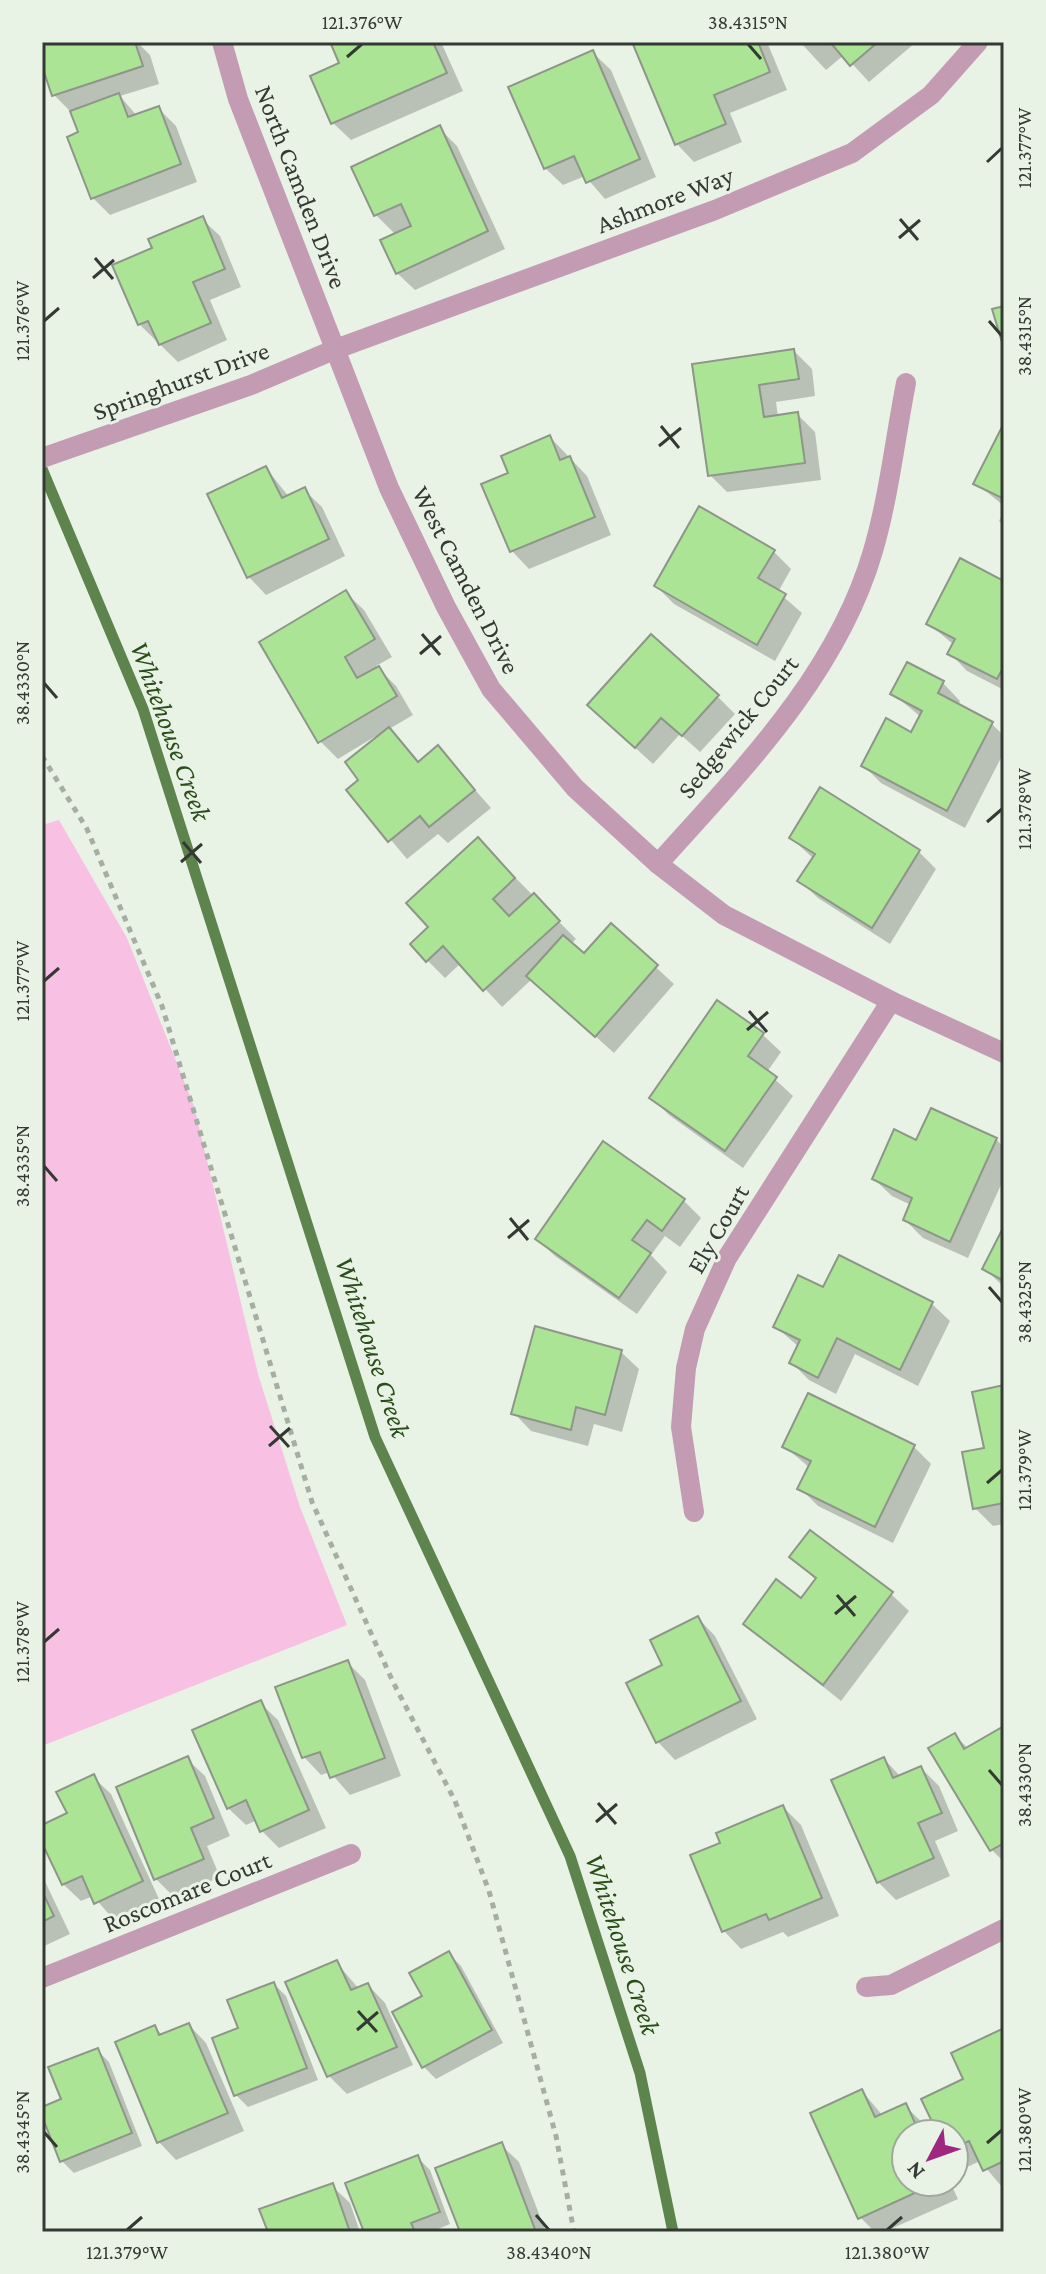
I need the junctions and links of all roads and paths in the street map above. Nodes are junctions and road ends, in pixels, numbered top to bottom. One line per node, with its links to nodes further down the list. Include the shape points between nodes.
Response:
1 (222, 42): 3 (street, North Camden Drive, via 238,99)
2 (978, 42): 3 (street, Ashmore Way, via 931,95 852,153 715,210)
3 (336, 349): 5 (street, Springhurst Drive, via 251,385); 7 (street, West Camden Drive, via 389,488 491,689 575,788)
4 (906, 383): 7 (street, Sedgewick Court, via 873,552 849,617 776,730)
5 (42, 458)
6 (42, 756): 15 (path, via 87,829 162,1006 312,1502 393,1682 455,1801 489,1891 556,2136)
7 (658, 864): 8 (street, West Camden Drive, via 724,915)
8 (891, 1001): 9 (street, West Camden Drive); 10 (street, Ely Court, via 727,1258 695,1329 681,1427)
9 (1004, 1053)
10 (694, 1512)
11 (351, 1854): 13 (street, Roscomare Court)
12 (1004, 1929): 14 (street, via 891,1985)
13 (42, 1978)
14 (866, 1987)
15 (574, 2232)

